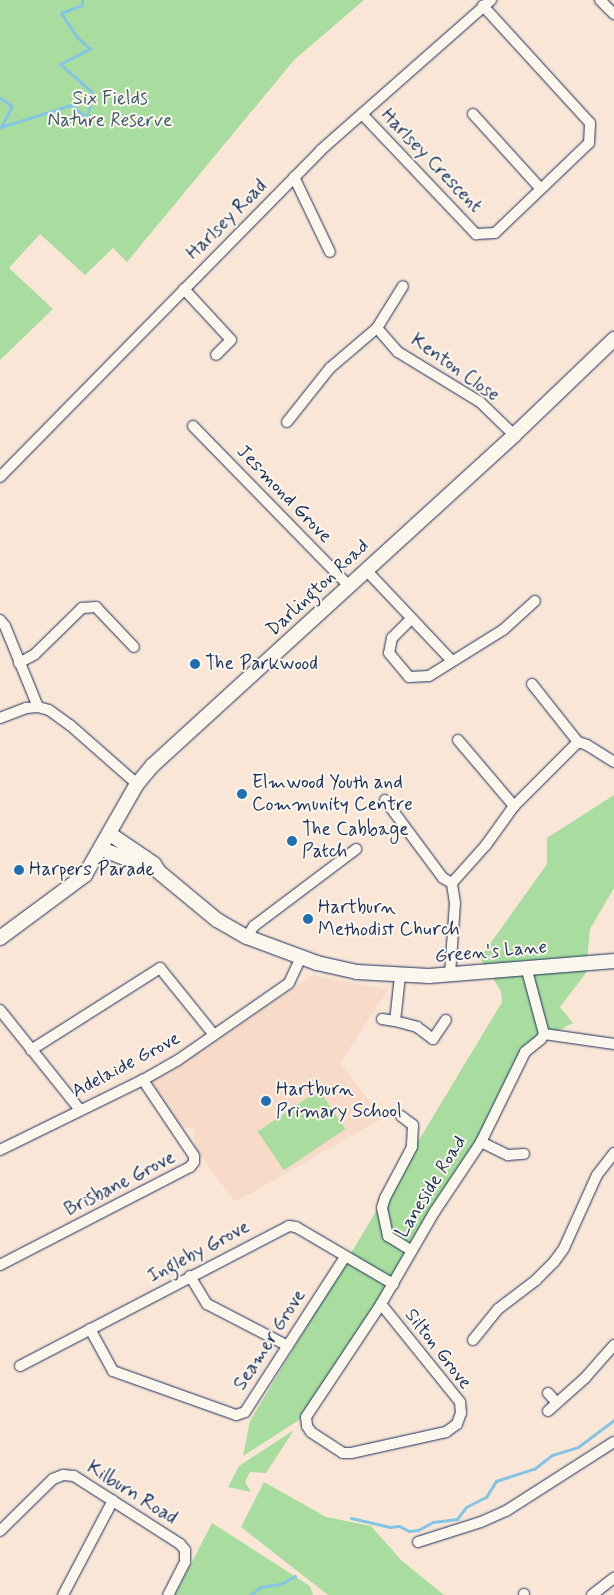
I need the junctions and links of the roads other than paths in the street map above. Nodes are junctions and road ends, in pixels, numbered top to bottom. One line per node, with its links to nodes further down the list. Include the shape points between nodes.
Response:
1 (600, 0): 3 (street)
2 (487, 3): 4 (street, Harlsey Road); 7 (street, Harlsey Crescent, via 590,124 589,143)
3 (614, 14)
4 (362, 114): 6 (street, Harlsey Road); 7 (street, Harlsey Crescent, via 476,234 495,233)
5 (474, 114): 7 (street)
6 (294, 177): 8 (street); 10 (street, Harlsey Road)
7 (541, 189)
8 (330, 252)
9 (403, 286): 11 (street)
10 (184, 289): 13 (street, via 231,340); 17 (street, Harlsey Road)
11 (377, 328): 14 (street, via 330,368); 16 (street, Kenton Close, via 398,352 480,402)
12 (614, 338): 16 (street, Darlington Road)
13 (216, 355)
14 (287, 422)
15 (194, 426): 19 (street, Jesmond Grove)
16 (514, 435): 18 (street, Darlington Road)
17 (0, 477)
18 (366, 570): 19 (street, Darlington Road); 21 (street)
19 (349, 586): 32 (street, Darlington Road, via 174,745)
20 (535, 601): 24 (street, via 503,630)
21 (411, 619): 24 (street); 24 (street, via 392,638 389,653 409,677 430,676)
22 (0, 620): 25 (street)
23 (134, 647): 25 (street, via 96,607 82,608 35,654)
24 (452, 661)
25 (19, 663): 27 (street)
26 (532, 684): 30 (street)
27 (38, 707): 28 (street); 32 (street, via 64,720)
28 (0, 718)
29 (458, 740): 34 (street)
30 (578, 742): 31 (street, via 587,744); 34 (street)
31 (614, 762)
32 (137, 784): 35 (street, Darlington Road)
33 (385, 800): 39 (street, via 443,878)
34 (514, 806): 39 (street, via 486,845)
35 (110, 834): 36 (street, Darlington Road); 38 (street, Green's Lane, via 154,864)
36 (102, 849): 38 (street, Green's Lane); 41 (street, Darlington Road, via 86,875)
37 (356, 849): 40 (street, via 254,926)
38 (159, 872): 40 (street, Green's Lane, via 212,917)
39 (452, 883): 45 (street, via 456,903)
40 (247, 937): 42 (street, Green's Lane)
41 (0, 938)
42 (301, 957): 46 (street, Green's Lane, via 357,972); 52 (street, Adelaide Grove, via 289,983)
43 (614, 960): 44 (street, Green's Lane)
44 (526, 967): 45 (street, Green's Lane); 51 (street)
45 (450, 974): 46 (street, Green's Lane)
46 (400, 976): 50 (street)
47 (0, 1010): 54 (street)
48 (382, 1018): 50 (street)
49 (446, 1020): 50 (street, via 433,1039 418,1027)
50 (395, 1021)
51 (544, 1034): 53 (street); 60 (street, Laneside Road, via 525,1052)
52 (214, 1035): 54 (street, via 160,968); 55 (street, Adelaide Grove)
53 (614, 1044)
54 (31, 1050): 56 (street)
55 (143, 1080): 56 (street, Adelaide Grove); 66 (street, Brisbane Grove, via 194,1156 194,1162 190,1167)
56 (80, 1110): 61 (street, Adelaide Grove)
57 (401, 1116): 59 (street)
58 (424, 1122): 59 (street)
59 (413, 1125): 64 (street, via 412,1147 382,1208 388,1236)
60 (481, 1142): 63 (street, via 508,1155); 64 (street, Laneside Road)
61 (0, 1150)
62 (614, 1152): 71 (street, via 598,1175 564,1248 554,1262 498,1309)
63 (524, 1154)
64 (412, 1250): 68 (street, Laneside Road)
65 (345, 1257): 67 (street, Ingleby Grove, via 296,1227 289,1226); 68 (street, Ingleby Grove); 73 (street, Seamer Grove)
66 (0, 1265)
67 (190, 1276): 70 (street, Ingleby Grove); 73 (street, via 207,1304)
68 (393, 1284): 69 (street, Laneside Road)
69 (381, 1304): 78 (street, Laneside Road); 78 (street, Silton Grove, via 460,1402 457,1424 446,1432 351,1454 343,1453 311,1432)
70 (90, 1330): 73 (street, Seamer Grove, via 113,1371 236,1415 245,1412); 74 (street, Ingleby Grove)
71 (473, 1340)
72 (614, 1345): 76 (street, via 585,1378)
73 (288, 1346)
74 (20, 1366)
75 (548, 1393): 76 (street)
76 (556, 1402): 77 (street)
77 (548, 1411)
78 (306, 1417)
79 (614, 1442): 82 (street, via 506,1511 472,1526)
80 (113, 1500): 81 (street, Kilburn Road, via 74,1476 63,1475 46,1485); 84 (street); 85 (street, Kilburn Road, via 174,1539 185,1550 185,1562)
81 (0, 1531)
82 (418, 1542)
83 (614, 1578): 86 (street)
84 (63, 1595)
85 (168, 1595)
86 (592, 1595)

